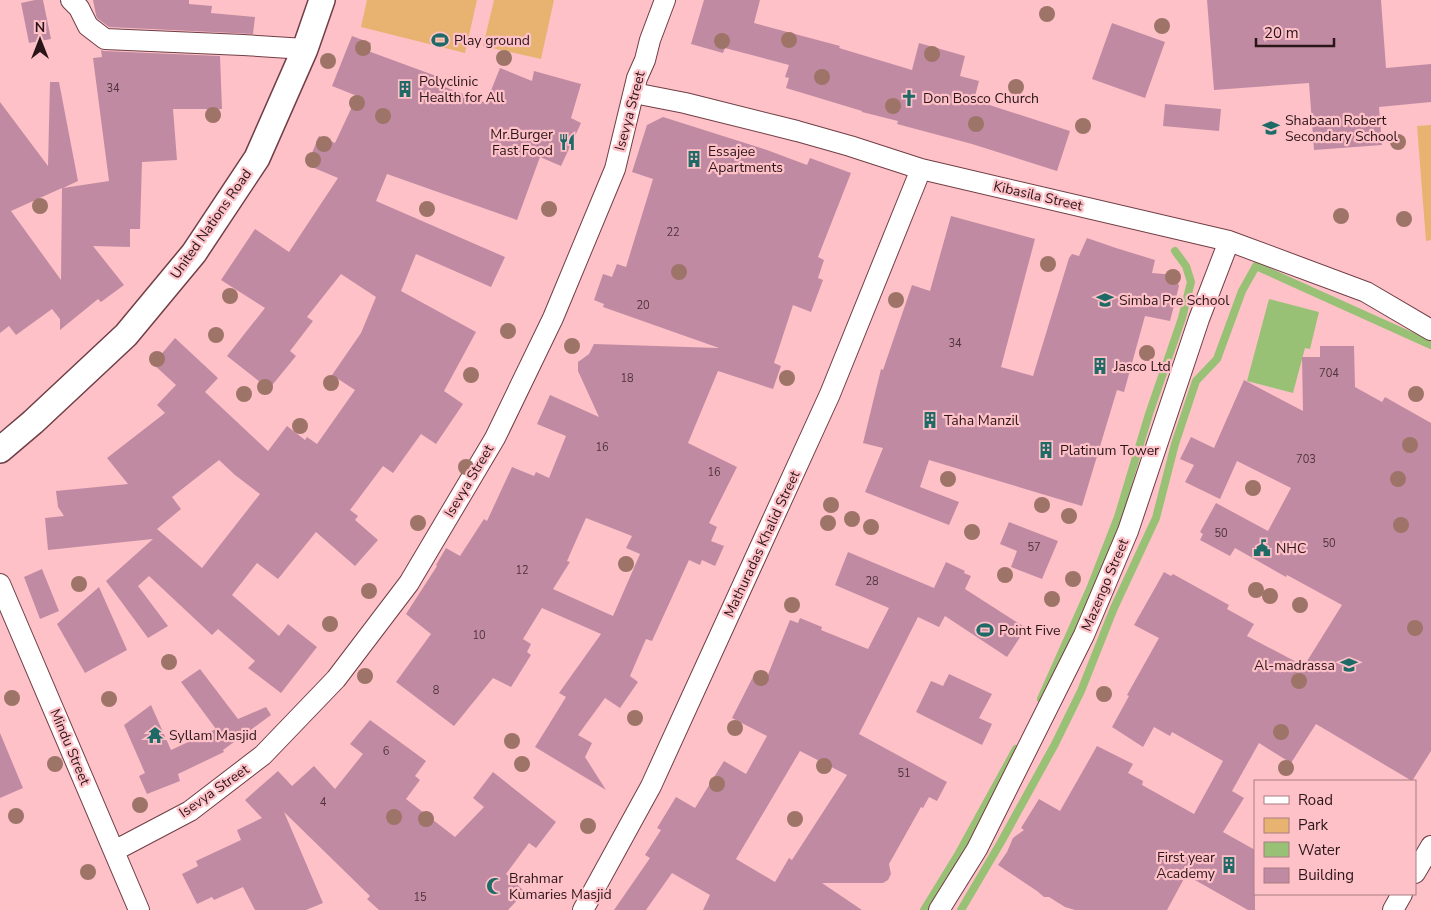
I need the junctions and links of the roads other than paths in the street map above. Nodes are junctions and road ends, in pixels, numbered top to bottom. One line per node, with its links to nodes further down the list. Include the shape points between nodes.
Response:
1 (71, 0): 4 (street, via 88,26 105,40)
2 (322, 0): 4 (street, United Nations Road)
3 (665, 0): 5 (street, Isevya Street)
4 (305, 49): 9 (street, United Nations Road, via 257,158 194,253 126,335)
5 (634, 93): 6 (street, Kibasila Street, via 797,131); 12 (street, Isevya Street, via 615,169 553,318 495,438 409,583 336,678 263,755 190,811)
6 (921, 169): 7 (street, Kibasila Street); 16 (street, Mathuradas Khalid Street, via 830,394 664,760)
7 (1229, 241): 8 (street, Kibasila Street, via 1366,292); 17 (street, Mazengo Street, via 1199,319 1128,531 1084,635 977,849)
8 (1431, 330)
9 (0, 450)
10 (0, 584): 12 (street, Mindu Street)
11 (1431, 846): 13 (street)
12 (114, 851): 15 (street, Mindu Street)
13 (1416, 871)
14 (1401, 895): 18 (street)
15 (138, 910)
16 (583, 910)
17 (939, 910)
18 (1393, 910)

